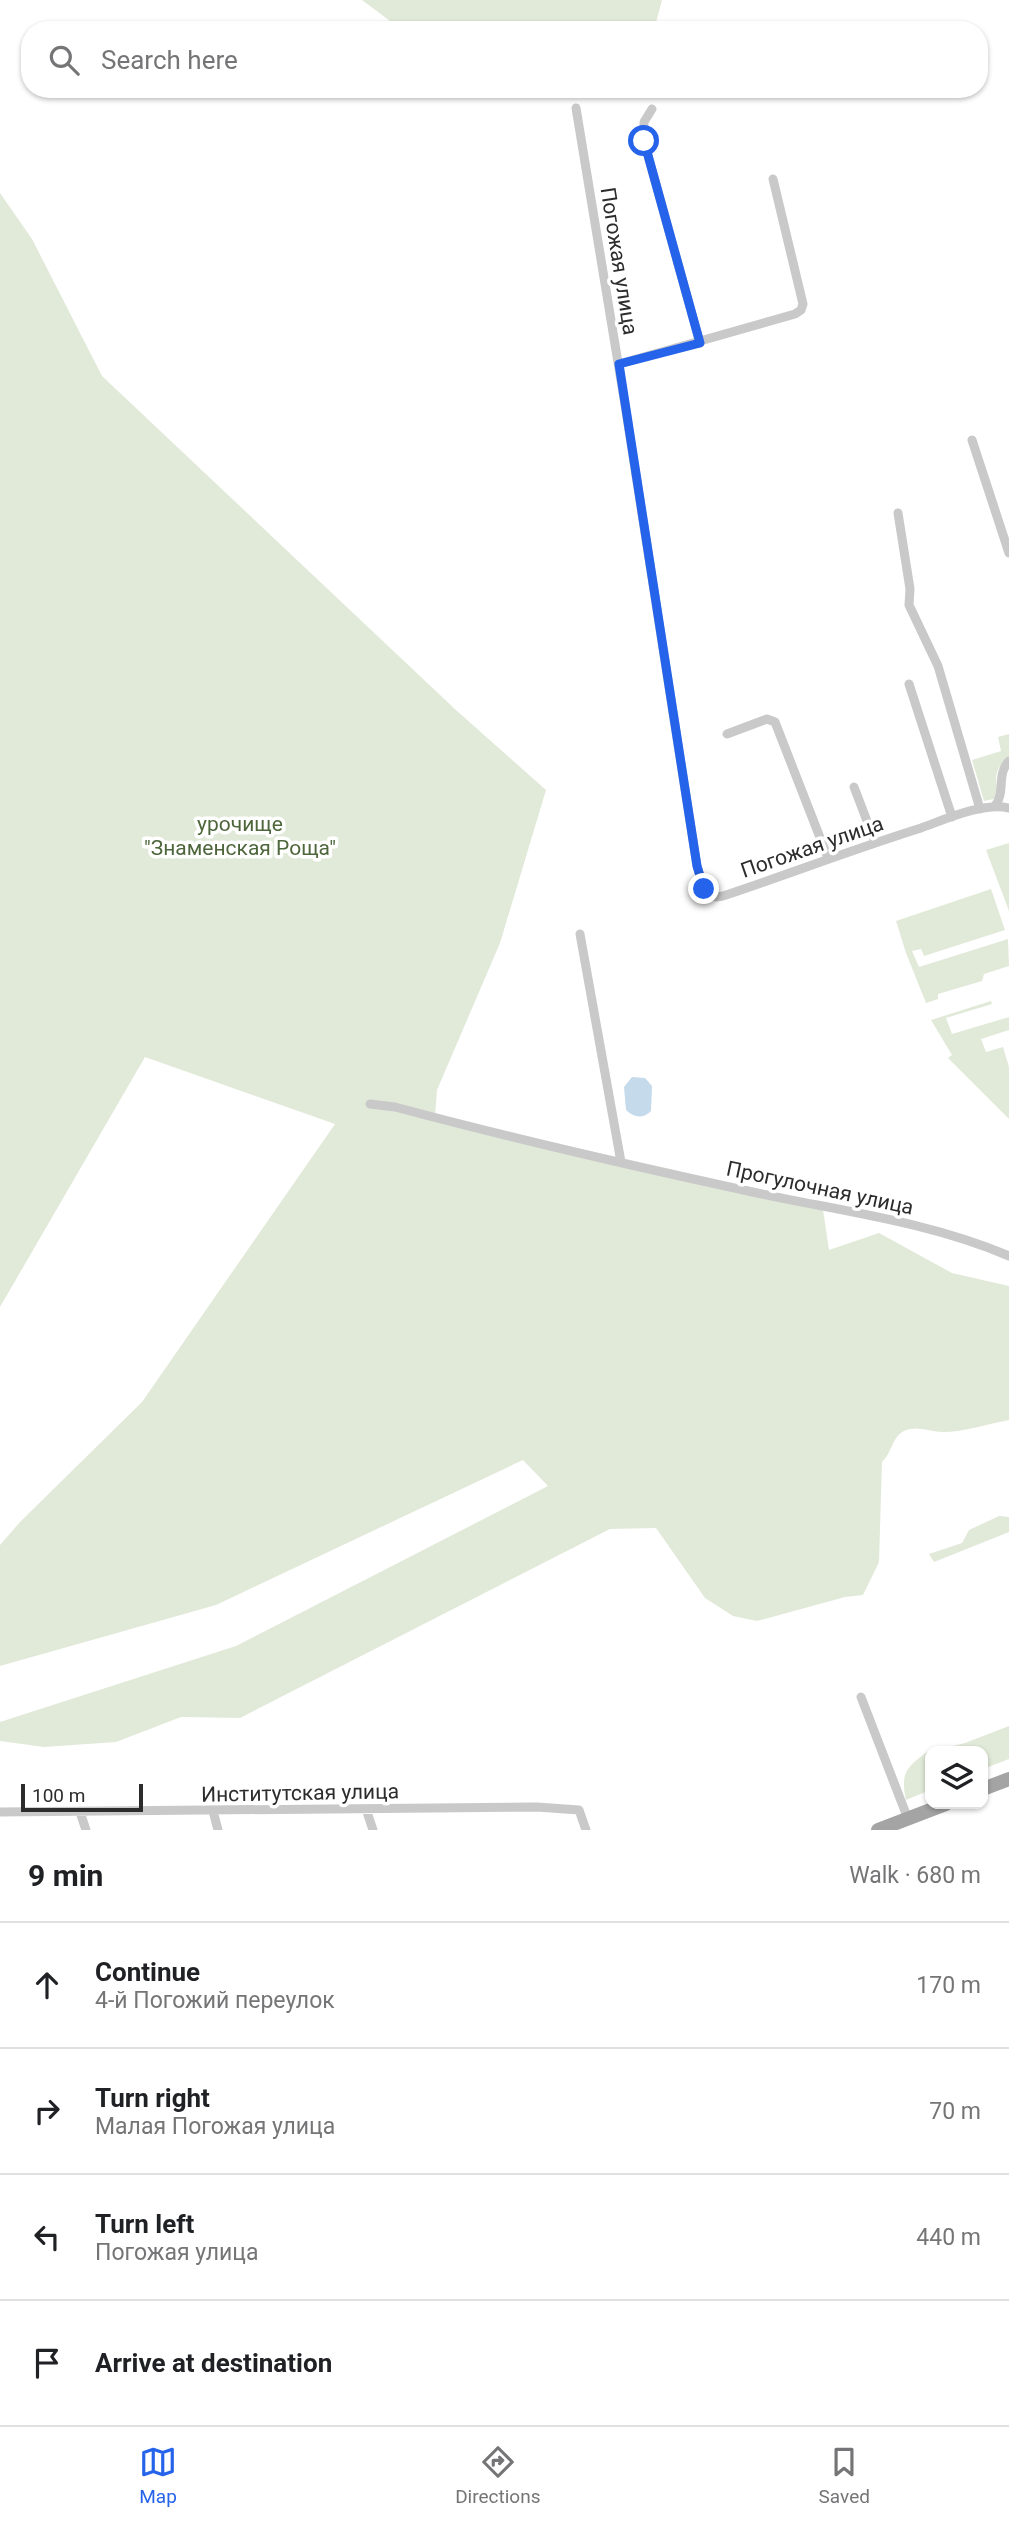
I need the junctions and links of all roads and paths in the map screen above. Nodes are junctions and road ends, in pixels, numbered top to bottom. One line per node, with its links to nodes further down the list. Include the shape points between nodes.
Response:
1 (576, 108): 5 (street, Погожая улица)
2 (652, 109): 4 (street, via 644,122 644,141)
3 (773, 179): 4 (street, via 802,310)
4 (700, 343): 5 (street)
5 (619, 364): 18 (street, Погожая улица, via 704,889 723,897)
6 (972, 440): 8 (street)
7 (898, 513): 15 (street, via 909,604 938,666)
8 (1009, 553)
9 (909, 684): 16 (street)
10 (727, 734): 18 (street, via 767,719 775,722)
11 (1009, 761): 13 (street, via 1001,774 1002,793)
12 (854, 787): 17 (street)
13 (995, 806): 14 (street, Погожая улица); 15 (street, Погожая улица)
14 (1009, 808)
15 (980, 809): 16 (street, Погожая улица)
16 (952, 817): 17 (street, Погожая улица)
17 (875, 842): 18 (street, Погожая улица)
18 (828, 858)
19 (580, 934): 21 (street)
20 (370, 1104): 21 (street, Прогулочная улица)
21 (621, 1162): 22 (street, Прогулочная улица, via 962,1237)
22 (1009, 1256)
23 (861, 1697): 31 (street)
24 (1009, 1779): 25 (main road)
25 (988, 1788)
26 (366, 1809): 28 (street, Институтская улица); 34 (street); 35 (street, Институтская улица, via 579,1810)
27 (933, 1809): 31 (main road)
28 (213, 1811): 30 (street, Институтская улица); 33 (street)
29 (0, 1812): 30 (street, Институтская улица)
30 (80, 1812): 32 (street)
31 (908, 1819): 36 (main road)
32 (86, 1830)
33 (218, 1830)
34 (373, 1830)
35 (586, 1830)
36 (878, 1830)

